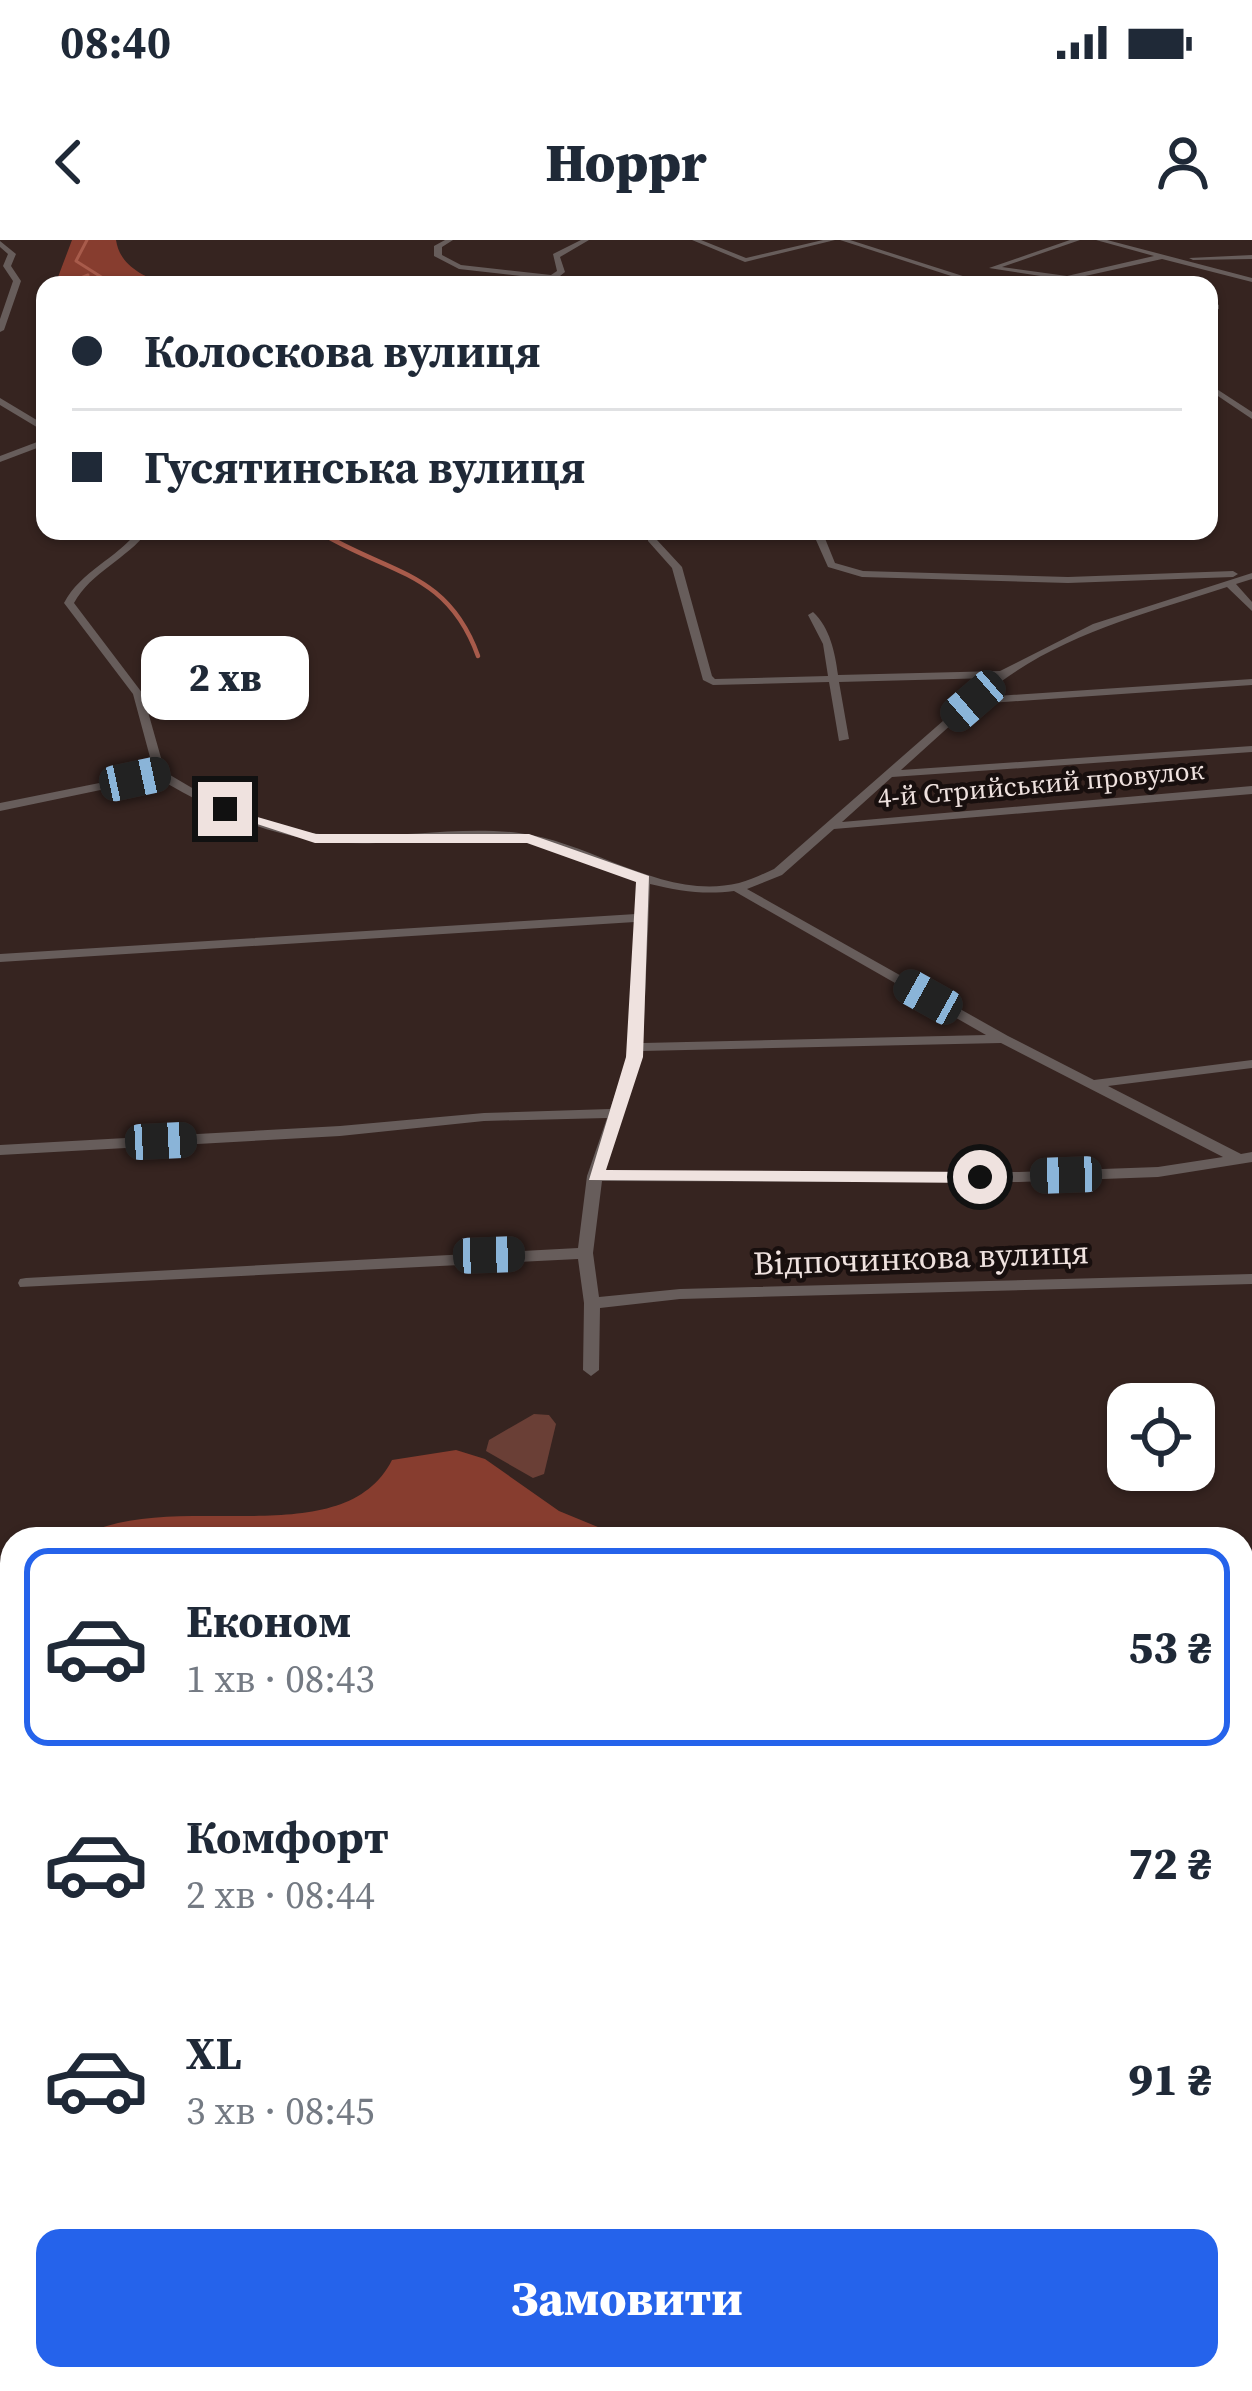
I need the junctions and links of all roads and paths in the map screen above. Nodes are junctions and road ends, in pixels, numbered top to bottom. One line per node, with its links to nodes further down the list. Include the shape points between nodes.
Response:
1 (450, 240): 12 (street, via 438,245 438,256 459,267)
2 (586, 240): 13 (street, via 556,256)
3 (695, 240): 4 (street, via 745,260)
4 (832, 240)
5 (843, 240): 14 (street)
6 (1077, 240): 11 (street)
7 (1099, 240): 10 (street)
8 (0, 244): 21 (street, via 12,254 7,266 17,281)
9 (1252, 257): 10 (street)
10 (1164, 258): 17 (street); 18 (street)
11 (994, 268): 15 (street); 16 (street)
12 (535, 276)
13 (555, 276)
14 (957, 276)
15 (969, 276)
16 (1052, 276)
17 (1077, 276)
18 (1238, 277): 19 (street); 20 (street)
19 (1252, 280)
20 (1218, 283)
21 (0, 330)
22 (1252, 353): 23 (street)
23 (1239, 354)
24 (1218, 392): 27 (street)
25 (0, 401): 29 (street)
26 (1252, 401): 27 (street)
27 (1234, 404): 28 (street)
28 (1252, 416)
29 (36, 423)
30 (36, 445): 31 (street)
31 (0, 459)
32 (137, 540): 45 (street, via 69,603 138,694)
33 (652, 540): 40 (street, via 677,567 707,678 727,684)
34 (821, 540): 35 (street, via 831,565 862,574)
35 (1252, 574): 36 (street)
36 (1228, 581): 37 (street); 39 (street, via 1097,626)
37 (1252, 608)
38 (813, 615): 40 (street)
39 (1002, 674): 40 (street); 42 (street)
40 (834, 676): 43 (street)
41 (1252, 682): 42 (street)
42 (973, 701): 46 (street)
43 (843, 739)
44 (1252, 749): 46 (street)
45 (160, 774): 48 (street); 50 (street, via 225,809 315,838 529,838)
46 (890, 774): 49 (street)
47 (1252, 790): 49 (street, 4-й Стрийський провулок)
48 (0, 807)
49 (834, 826): 51 (street, via 778,872)
50 (644, 880): 51 (street); 52 (street)
51 (740, 890): 54 (street)
52 (638, 918): 53 (street); 55 (street)
53 (0, 958)
54 (1004, 1039): 55 (street); 57 (street)
55 (635, 1047): 58 (street)
56 (1252, 1064): 57 (street)
57 (1094, 1084): 60 (street)
58 (616, 1113): 59 (street); 61 (street)
59 (0, 1150)
60 (1247, 1160): 61 (street, via 1019,1177)
61 (595, 1176): 62 (street)
62 (585, 1252): 64 (street); 65 (street)
63 (1252, 1279): 65 (street, Відпочинкова вулиця)
64 (26, 1283)
65 (592, 1303): 66 (street)
66 (591, 1370)

